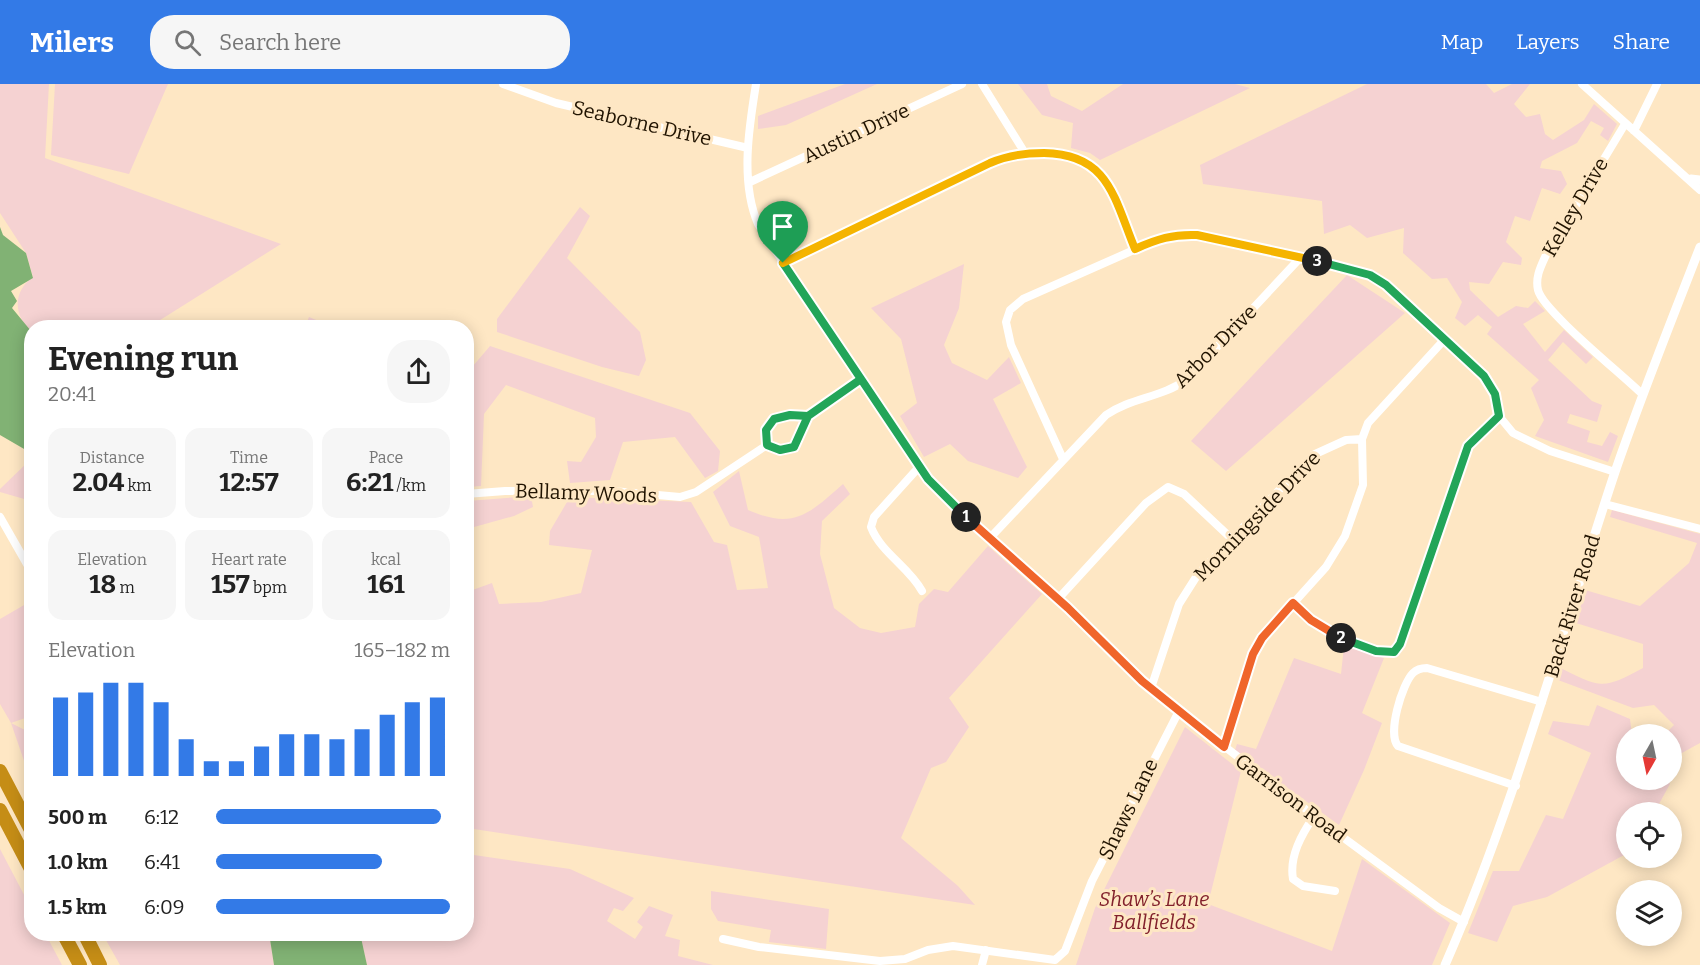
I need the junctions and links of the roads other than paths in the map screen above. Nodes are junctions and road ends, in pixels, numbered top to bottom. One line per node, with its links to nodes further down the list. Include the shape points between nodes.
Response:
1 (503, 84): 9 (street, Seaborne Drive, via 556,103)
2 (756, 84): 9 (street, Garrison Road)
3 (962, 84): 12 (street, Austin Drive)
4 (982, 84): 10 (street)
5 (1582, 84): 7 (street)
6 (1657, 84): 8 (street)
7 (1625, 124): 8 (street); 20 (street, Kelley Drive, via 1546,255 1539,271 1538,290 1560,319)
8 (1634, 131): 11 (street)
9 (748, 148): 12 (street, Garrison Road)
10 (1024, 153): 15 (street, via 1063,153 1088,161 1101,174); 17 (street, via 990,163)
11 (1695, 180): 13 (street)
12 (750, 182): 17 (street, Garrison Road, via 755,219)
13 (1700, 190)
14 (1700, 247): 20 (street, Back River Road)
15 (1135, 249): 16 (street, via 1161,238 1188,234); 25 (street, via 1023,299 1010,310 1006,322 1011,345)
16 (1301, 257): 18 (street, via 1370,275 1392,290); 25 (street, Arbor Drive, via 1187,379 1173,390 1121,404)
17 (783, 263): 19 (street, Garrison Road)
18 (1444, 340): 22 (street, via 1492,386); 23 (street, via 1379,409)
19 (861, 379): 21 (street); 26 (street, Garrison Road)
20 (1642, 394): 27 (street, Back River Road)
21 (808, 416): 24 (street, via 794,447 780,450); 24 (street, via 774,419 766,430)
22 (1499, 416): 27 (street, via 1513,434 1532,444); 37 (street, via 1468,446 1394,652 1376,651 1342,639 1311,620)
23 (1362, 439): 33 (street, Morningside Drive, via 1346,440 1313,455); 37 (street, via 1362,485 1345,536 1337,552)
24 (767, 445): 28 (street, Bellamy Woods, via 704,488 680,496 613,491)
25 (1064, 459): 32 (street, Arbor Drive)
26 (920, 467): 32 (street, Garrison Road, via 946,499); 35 (street, via 874,517 871,527 880,542 915,577)
27 (1615, 472): 29 (street, Back River Road)
28 (474, 493)
29 (1605, 504): 31 (street); 39 (street, Back River Road)
30 (0, 517): 34 (street)
31 (1700, 529)
32 (989, 539): 36 (street, Garrison Road)
33 (1232, 539): 36 (street, via 1184,494 1168,487 1146,503); 38 (street, Morningside Drive, via 1187,588)
34 (24, 559)
35 (922, 591)
36 (1058, 599): 38 (street, Garrison Road)
37 (1293, 603): 41 (street, via 1253,654)
38 (1151, 688): 40 (street, Garrison Road)
39 (1542, 702): 43 (street, Back River Road); 43 (street, via 1421,668 1411,676 1396,715 1392,734 1398,747)
40 (1179, 711): 41 (street, Garrison Road); 53 (street, Shaws Lane, via 1092,881 1065,951 1048,961)
41 (1224, 747): 45 (street, Garrison Road)
42 (0, 771): 46 (highway)
43 (1515, 786): 49 (street, Back River Road)
44 (0, 810): 47 (highway)
45 (1314, 816): 48 (street, via 1300,840 1292,865 1293,879 1303,886); 49 (street, Garrison Road)
46 (24, 817)
47 (24, 856)
48 (1335, 891)
49 (1464, 922): 57 (street, Back River Road)
50 (723, 939): 53 (street, Shaws Lane, via 880,961 905,959 941,947)
51 (67, 941): 54 (highway)
52 (88, 941): 55 (highway)
53 (986, 950): 56 (street)
54 (80, 965)
55 (100, 965)
56 (982, 965)
57 (1445, 965)

